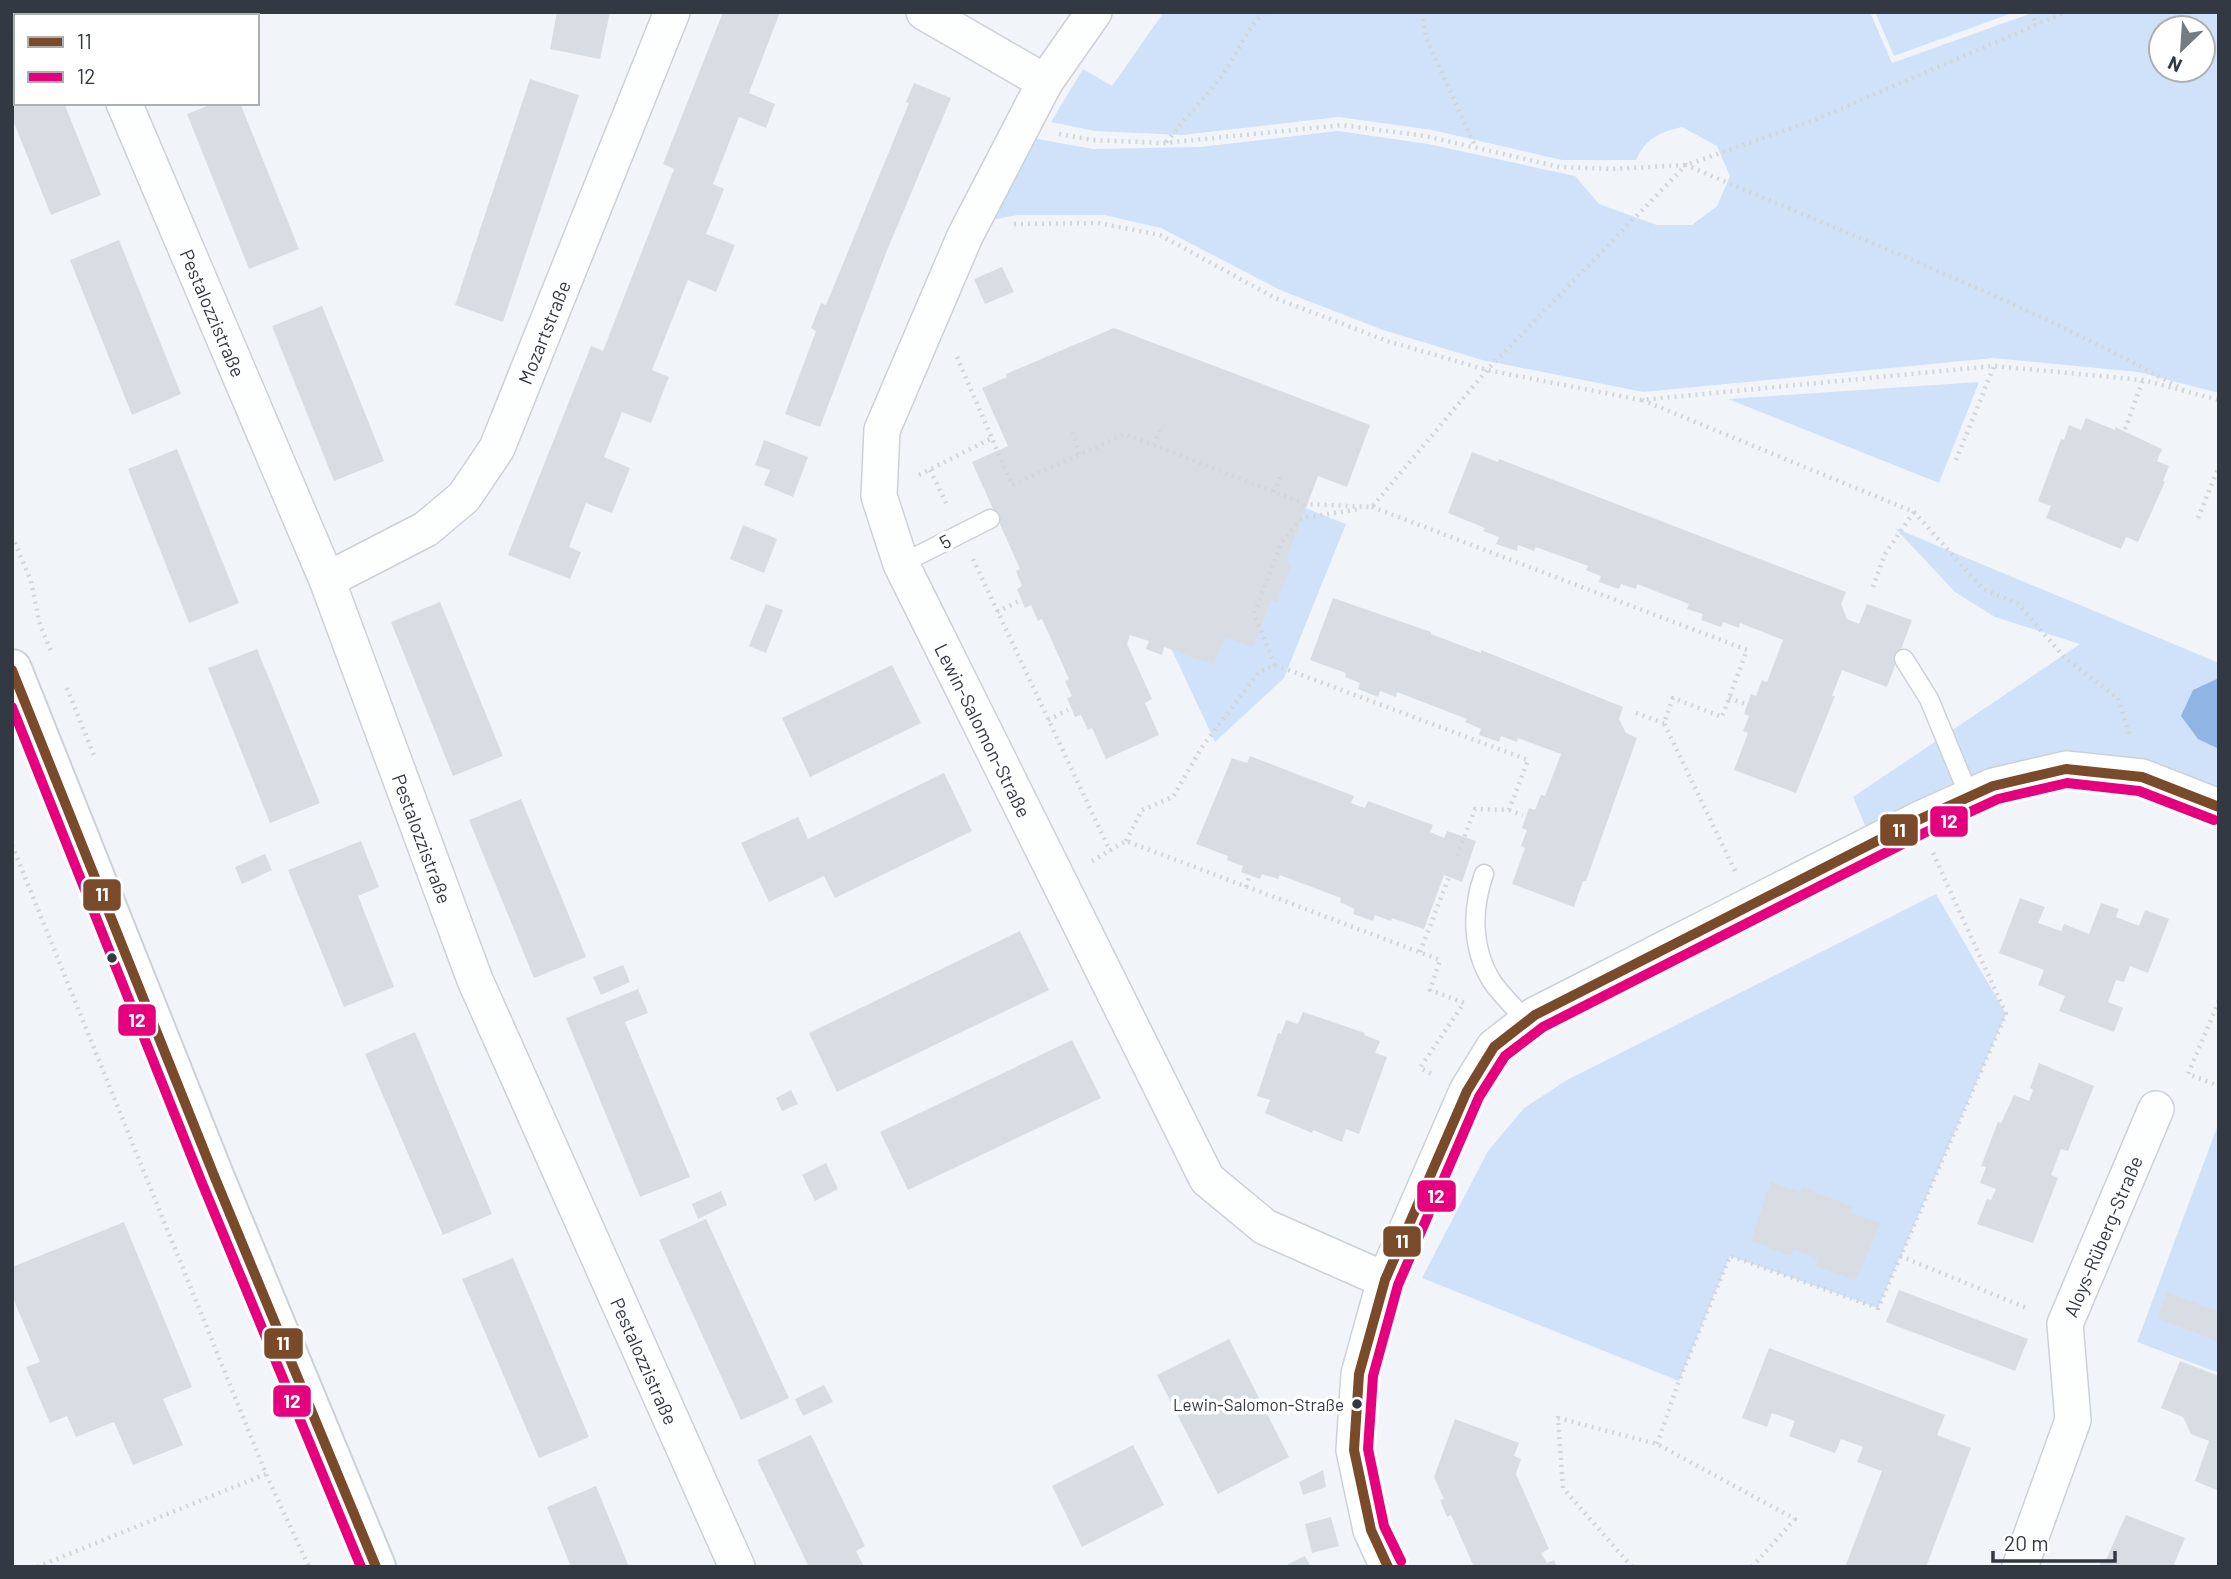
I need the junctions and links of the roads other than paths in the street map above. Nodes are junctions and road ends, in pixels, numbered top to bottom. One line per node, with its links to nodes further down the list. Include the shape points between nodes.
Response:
1 (672, 12): 8 (street, Mozartstraße, via 496,448 464,497 426,529)
2 (924, 12): 4 (street)
3 (1094, 12): 4 (street, Lewin-Salomon-Straße)
4 (1045, 82): 7 (street, Lewin-Salomon-Straße, via 965,236 882,430 879,496)
5 (125, 105): 8 (street, Pestalozzistraße)
6 (990, 519): 7 (lane, 5)
7 (901, 564): 16 (street, Lewin-Salomon-Straße, via 1207,1179 1265,1227)
8 (327, 580): 18 (street, Pestalozzistraße, via 475,981)
9 (1904, 659): 11 (lane, via 1928,699)
10 (12, 669): 17 (main road, via 225,1204)
11 (1970, 798): 12 (street, via 1993,786 2066,769 2142,777); 14 (street, via 1918,820)
12 (2219, 807)
13 (1484, 874): 14 (lane, via 1475,901 1476,940 1490,979)
14 (1527, 1021): 16 (street, via 1494,1047 1468,1091)
15 (2156, 1109): 20 (street, Aloys-Rüberg-Straße, via 2065,1324 2073,1420)
16 (1385, 1280): 19 (street, via 1359,1374 1354,1450 1371,1530)
17 (376, 1567)
18 (737, 1567)
19 (1388, 1567)
20 (2020, 1567)

